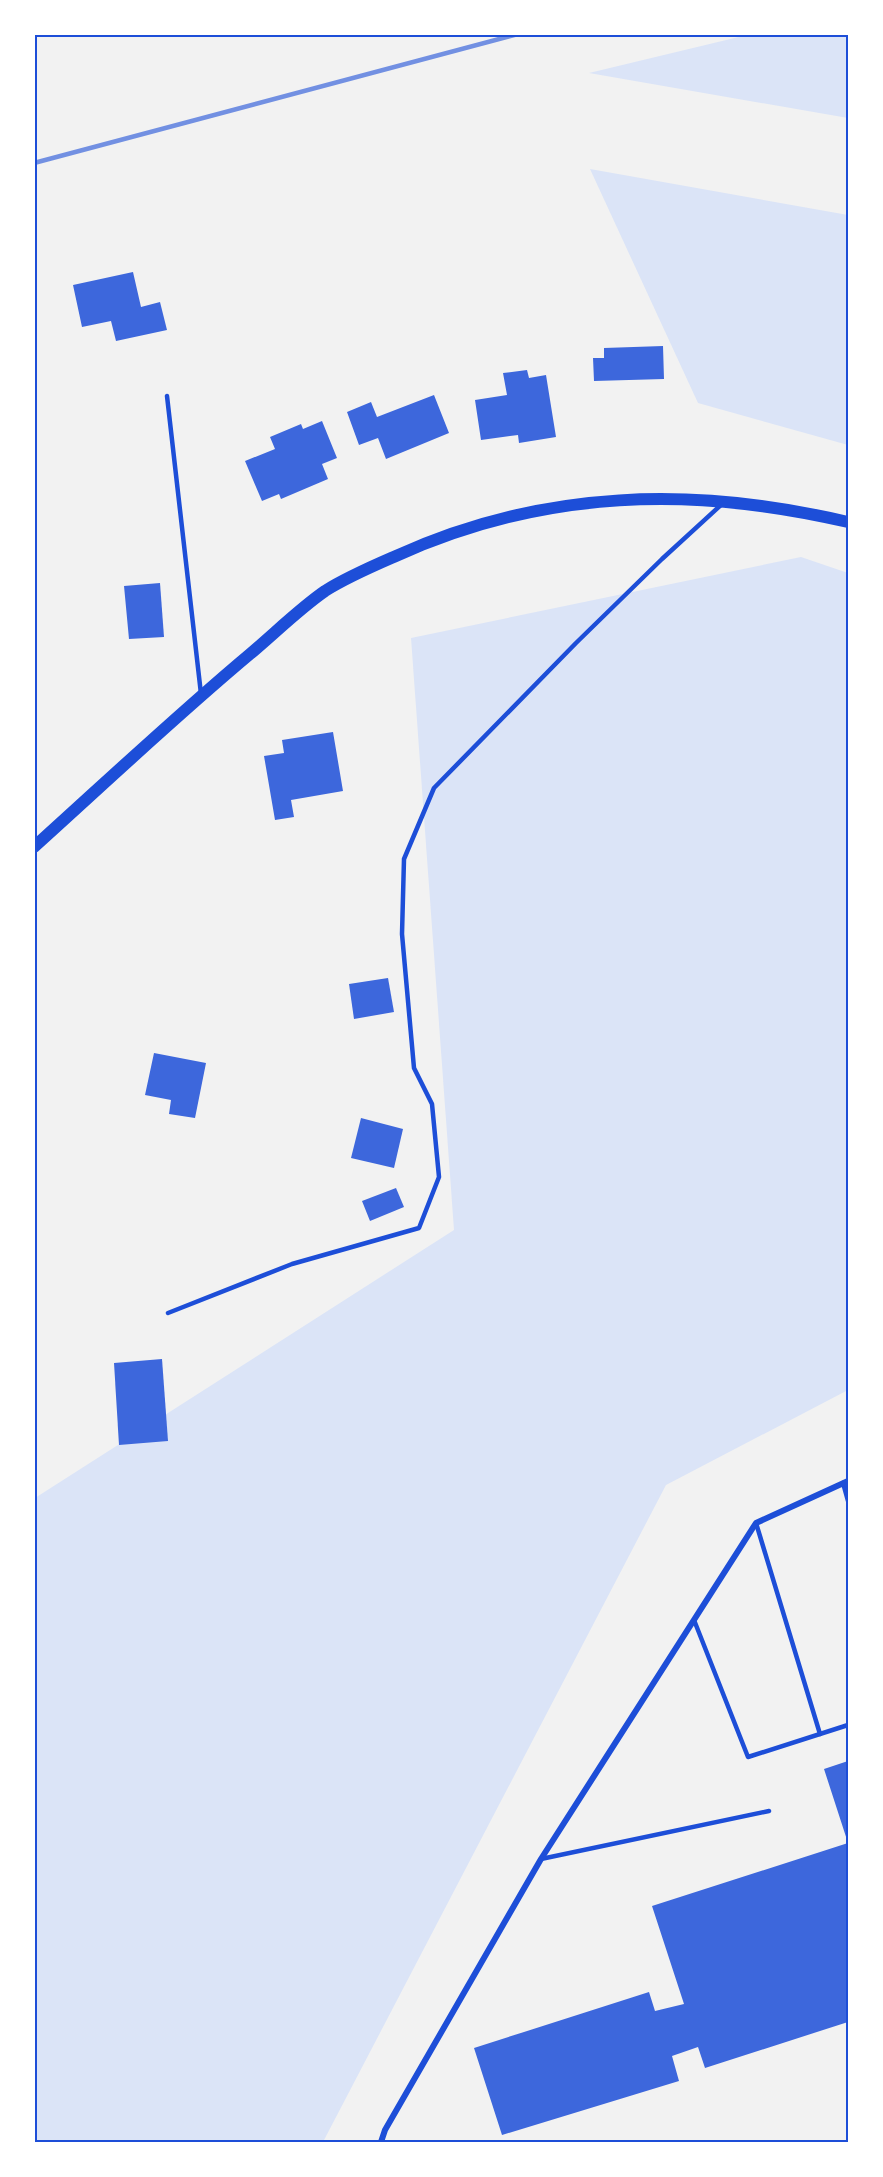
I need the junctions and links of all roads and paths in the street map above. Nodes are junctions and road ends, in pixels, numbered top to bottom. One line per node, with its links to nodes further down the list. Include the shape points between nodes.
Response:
1 (167, 396): 4 (lane)
2 (726, 501): 3 (main road, via 803,511); 4 (main road, via 591,501 498,518 433,539 326,591); 6 (lane, via 576,643 434,788 404,859 402,934 414,1068 432,1104 439,1177 419,1228 292,1264)
3 (849, 522)
4 (201, 695): 5 (main road)
5 (34, 847)
6 (168, 1313)
7 (846, 1482): 8 (lane); 9 (street)
8 (849, 1502)
9 (756, 1523): 10 (street); 12 (lane)
10 (694, 1620): 12 (lane, via 748,1757); 14 (street)
11 (849, 1725): 12 (lane)
12 (820, 1734)
13 (769, 1811): 14 (lane)
14 (541, 1859): 15 (street)
15 (381, 2142)

